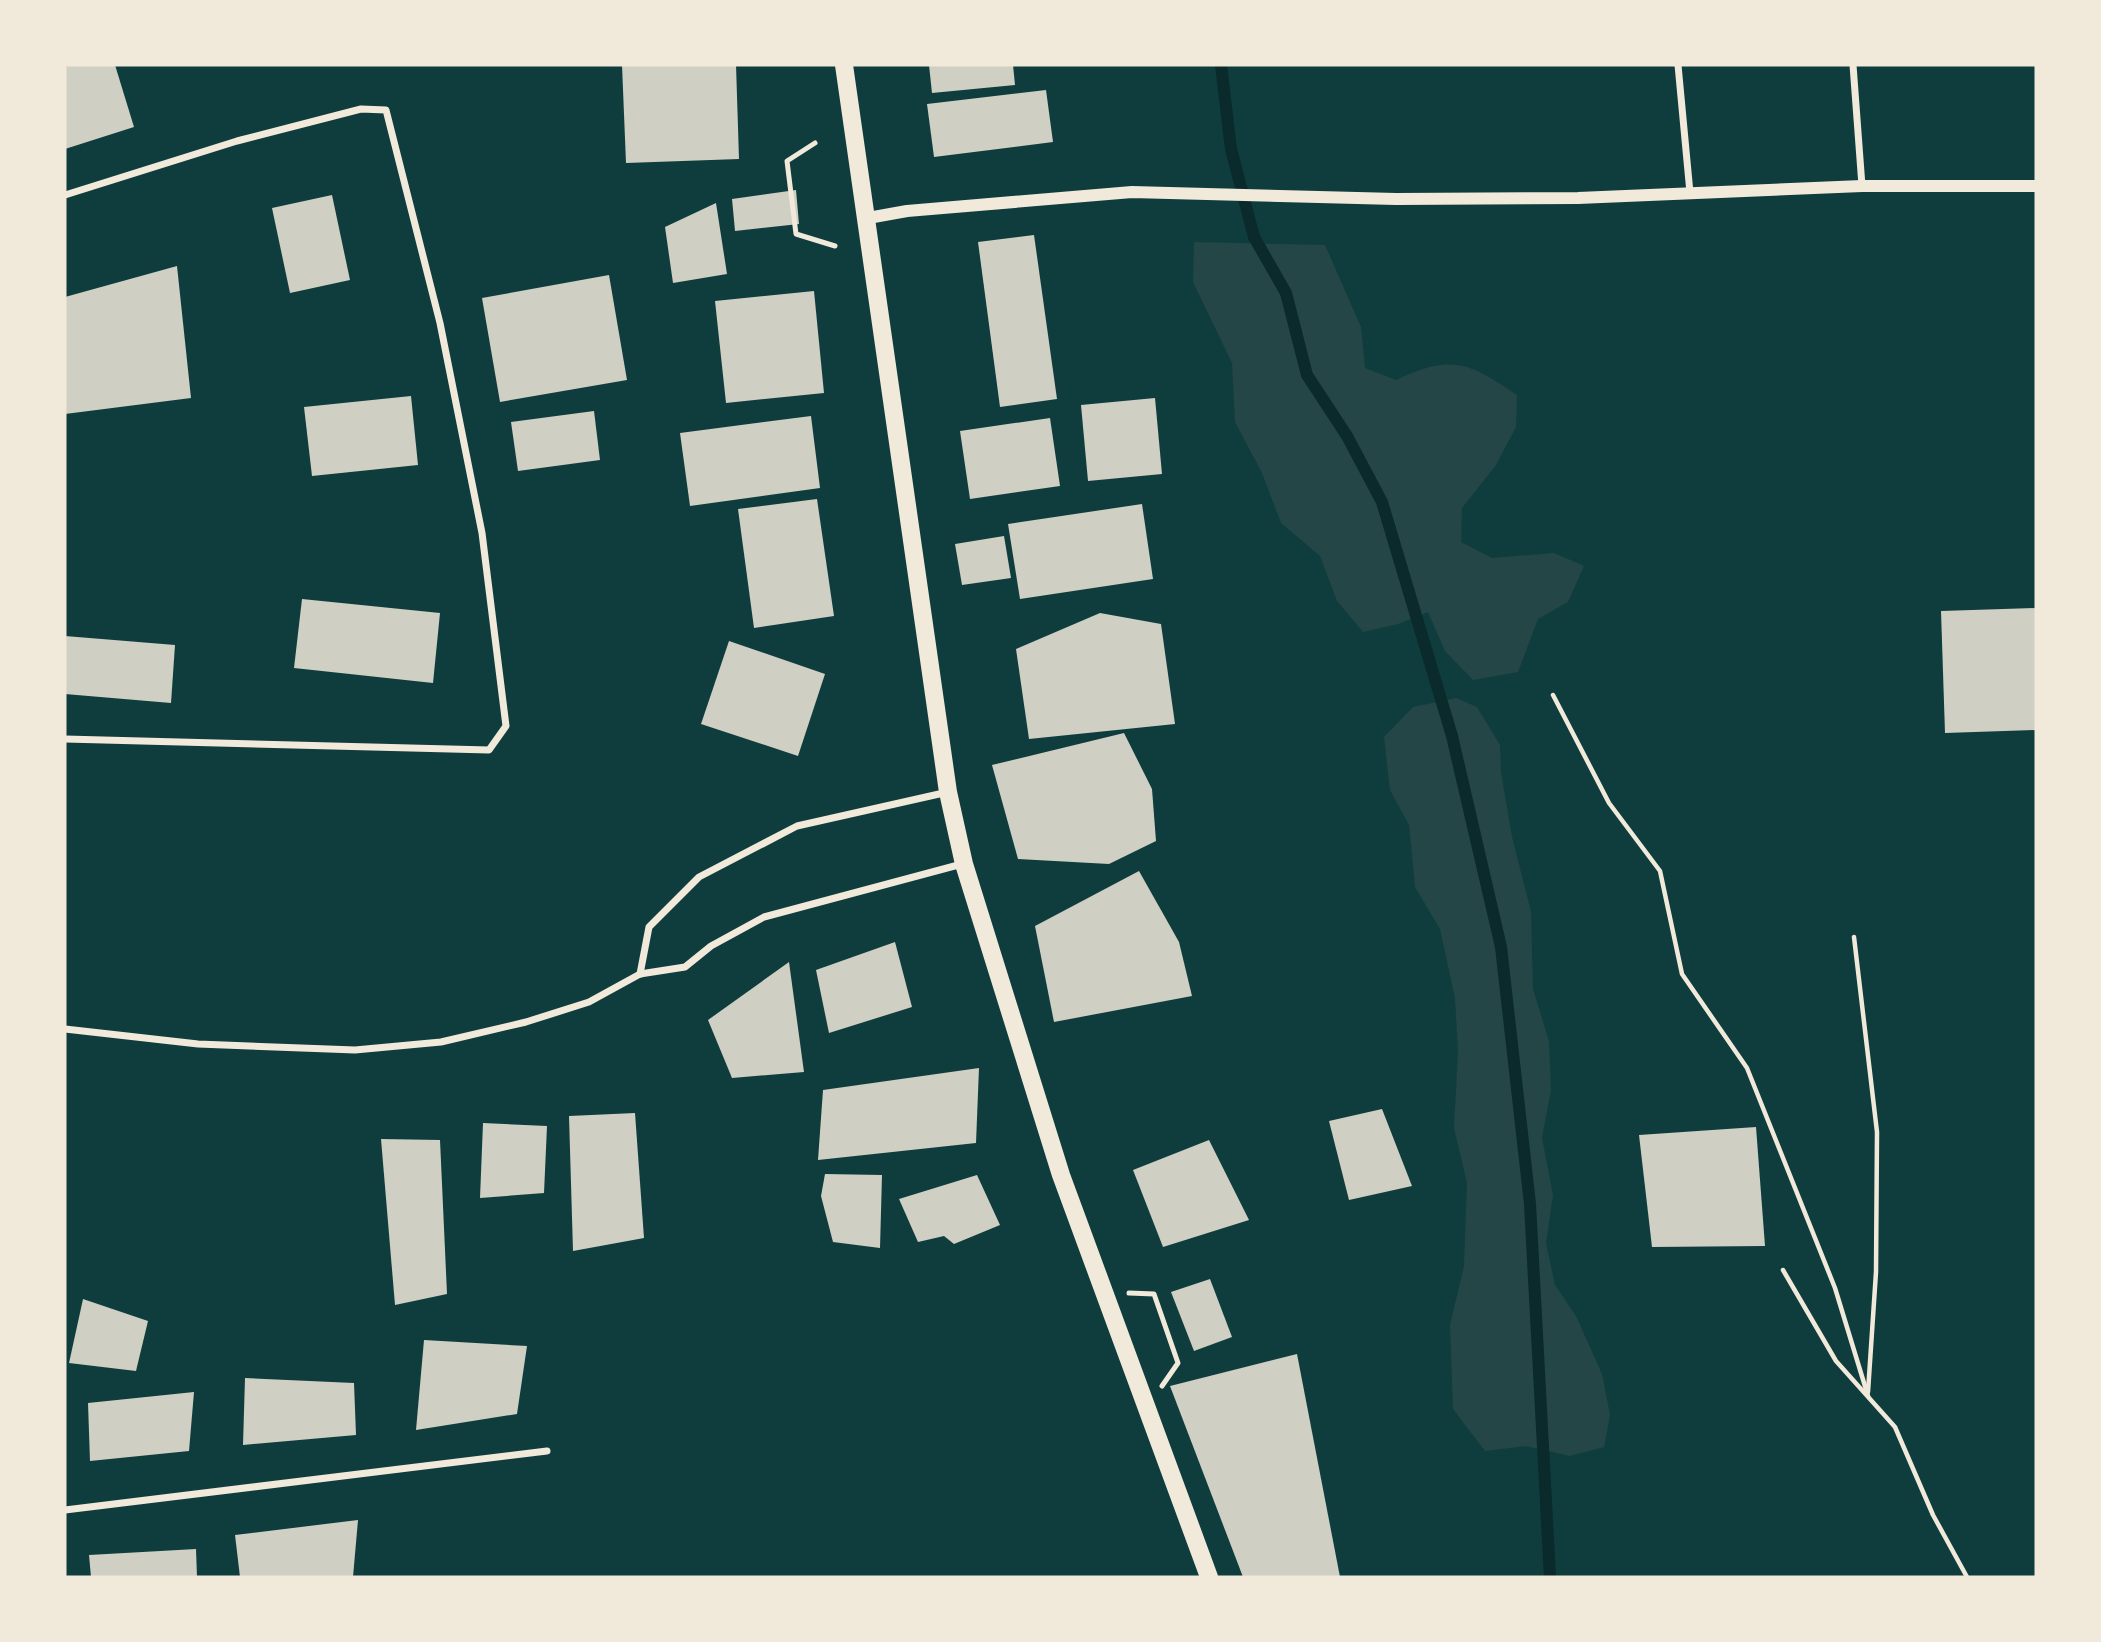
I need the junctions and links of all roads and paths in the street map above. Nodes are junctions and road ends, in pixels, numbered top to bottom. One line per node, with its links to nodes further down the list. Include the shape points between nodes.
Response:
1 (844, 65): 9 (main road)
2 (1678, 65): 7 (street)
3 (1853, 65): 5 (street)
4 (815, 143): 10 (lane, via 787,161 796,234)
5 (1862, 186): 6 (street); 7 (street)
6 (2036, 186)
7 (1690, 193): 9 (street, via 1565,198 1132,192)
8 (65, 195): 12 (street, via 237,141 361,109 386,110 440,324 477,507 506,726 489,750)
9 (868, 218): 13 (main road)
10 (835, 246)
11 (1553, 695): 21 (path, via 1609,803 1660,871 1682,974 1747,1068 1835,1288)
12 (65, 739)
13 (948, 792): 14 (main road); 16 (street, via 797,825 699,877 649,928)
14 (964, 864): 16 (street, via 764,917 711,946 685,967); 24 (main road, via 1061,1175)
15 (1854, 937): 21 (path, via 1877,1132 1876,1272)
16 (640, 974): 17 (street, via 589,1002 441,1042 341,1049 198,1044)
17 (65, 1029)
18 (1783, 1270): 21 (path, via 1836,1361)
19 (1129, 1293): 20 (lane, via 1154,1294 1158,1305 1178,1363)
20 (1162, 1385)
21 (1868, 1396): 25 (path, via 1895,1427 1933,1515)
22 (547, 1451): 23 (street)
23 (65, 1510)
24 (1209, 1577)
25 (1967, 1577)

